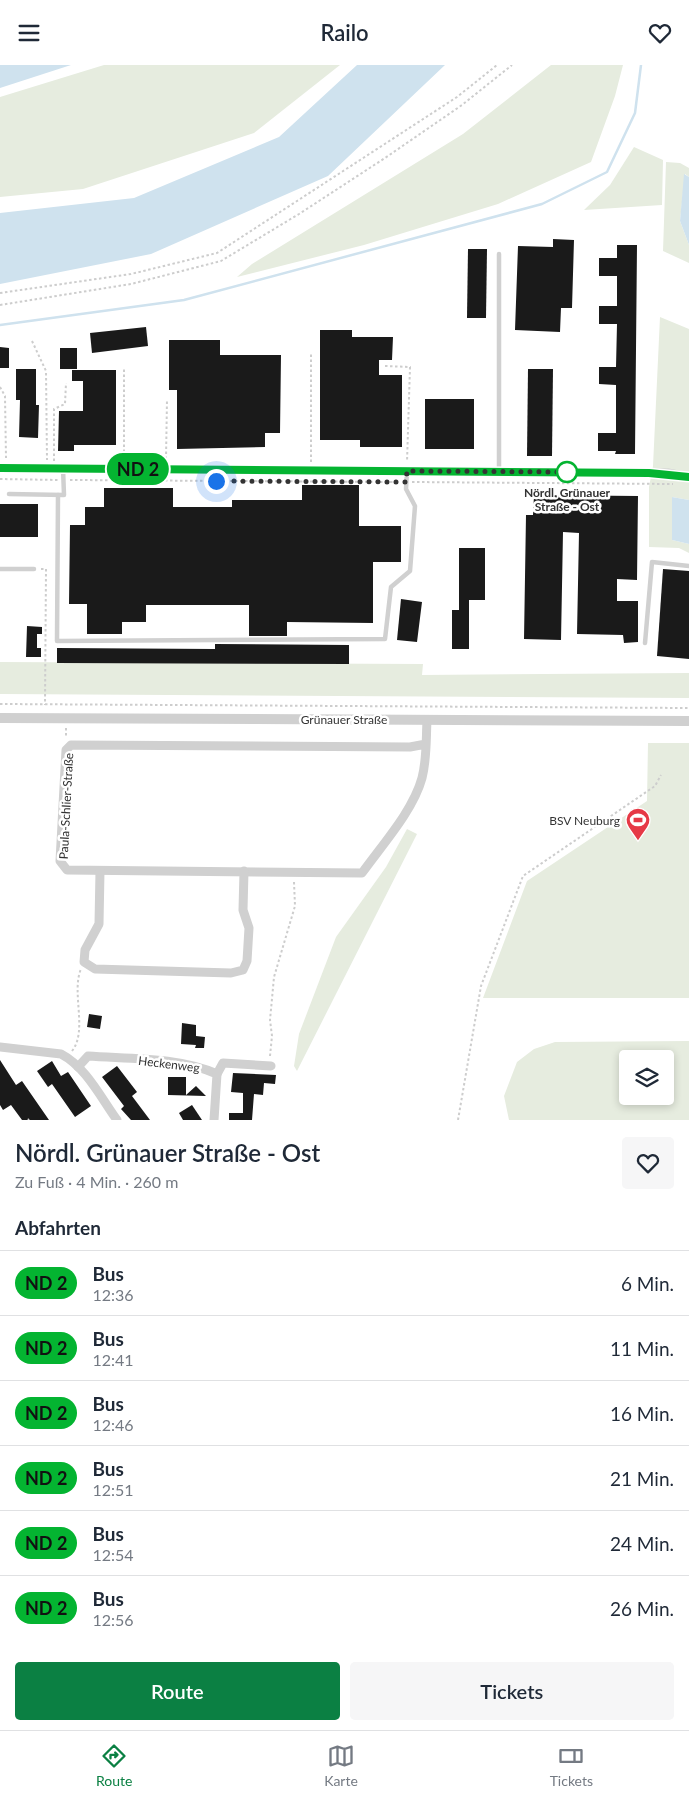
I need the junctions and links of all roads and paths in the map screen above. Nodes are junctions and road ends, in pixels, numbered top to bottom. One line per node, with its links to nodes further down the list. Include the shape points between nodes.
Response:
1 (497, 65): 4 (path, via 450,102 217,253 131,273)
2 (512, 65): 5 (path, via 462,105 385,158 221,261 131,285)
3 (499, 254): 20 (lane)
4 (0, 293)
5 (0, 305)
6 (32, 341): 14 (path, via 46,371)
7 (311, 352): 18 (path)
8 (385, 366): 19 (path, via 410,367)
9 (124, 369): 16 (path)
10 (66, 383): 14 (path, via 65,404 54,409)
11 (0, 387): 13 (path, via 5,396)
12 (167, 399): 17 (path)
13 (3, 468): 14 (street)
14 (50, 468): 15 (street)
15 (63, 468): 16 (street); 23 (lane)
16 (124, 469): 17 (street)
17 (166, 469): 18 (street)
18 (311, 470): 19 (street)
19 (407, 471): 20 (street); 24 (lane)
20 (499, 472): 21 (street, via 668,473)
21 (689, 477)
22 (0, 479): 23 (path)
23 (64, 480): 24 (path); 27 (lane, via 64,495)
24 (406, 482): 25 (path); 27 (lane, via 415,507 410,571 391,587 385,639 57,641)
25 (675, 484)
26 (9, 494): 27 (lane)
27 (58, 495)
28 (689, 566): 31 (lane, via 652,563)
29 (0, 569): 30 (lane)
30 (34, 569): 33 (path, via 46,569)
31 (645, 643)
32 (0, 704): 33 (path)
33 (45, 705): 34 (path)
34 (689, 708)
35 (0, 717): 36 (street, Grünauer Straße)
36 (66, 717): 37 (street, Grünauer Straße); 40 (path)
37 (427, 720): 38 (street, Grünauer Straße); 39 (street, Paula-Schlier-Straße)
38 (689, 721)
39 (426, 744): 40 (street, Paula-Schlier-Straße, via 410,747 71,745); 44 (street, Paula-Schlier-Straße, via 422,780 413,802 362,873)
40 (66, 750): 42 (street, Paula-Schlier-Straße, via 60,861 66,870)
41 (661, 775): 53 (path, via 655,785 524,876 481,986)
42 (100, 871): 43 (street, Paula-Schlier-Straße); 45 (street, via 99,923 85,950)
43 (244, 871): 44 (street, Paula-Schlier-Straße); 45 (street, via 243,910 249,928 247,961 243,970 231,973 95,969)
44 (294, 873): 48 (path, via 295,906 274,977 270,1019)
45 (84, 962): 47 (path, via 79,972 76,999 80,1007 76,1046)
46 (0, 1047): 47 (street)
47 (67, 1058): 49 (street)
48 (271, 1066): 50 (street, via 223,1063)
49 (78, 1067): 50 (street, Heckenweg, via 88,1056 168,1062); 51 (street)
50 (217, 1074): 52 (street, Heckenweg)
51 (117, 1120)
52 (214, 1120)
53 (458, 1120)

